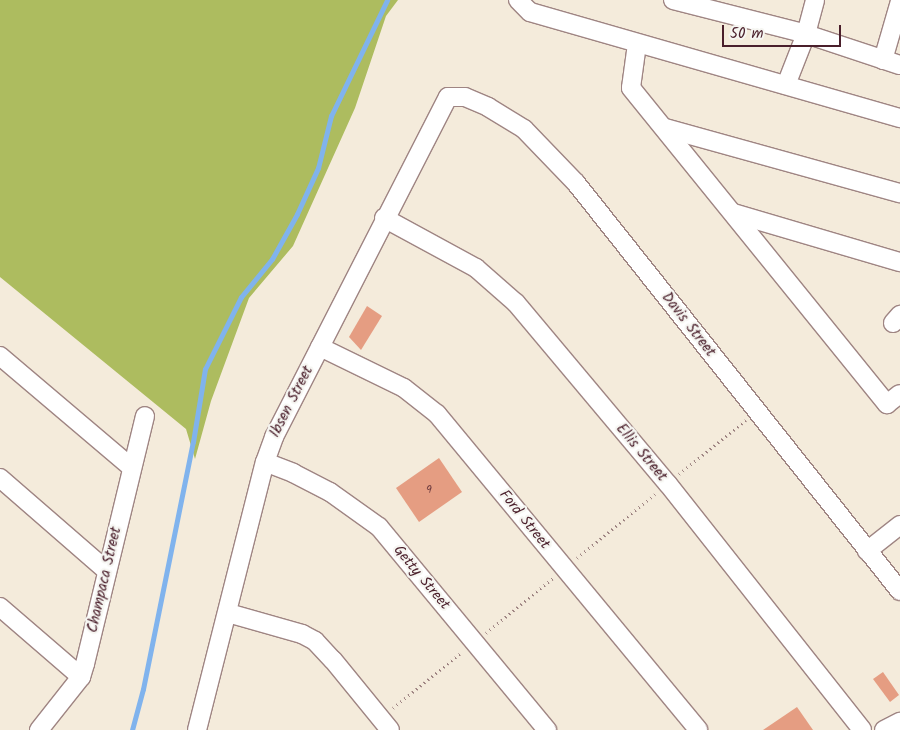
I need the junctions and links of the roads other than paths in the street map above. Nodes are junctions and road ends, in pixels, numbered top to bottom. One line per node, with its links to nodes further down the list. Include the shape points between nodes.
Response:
1 (518, 0): 7 (street, via 530,12)
2 (674, 0): 5 (street)
3 (814, 0): 6 (street)
4 (900, 1): 8 (street)
5 (727, 6): 6 (street)
6 (806, 34): 8 (street); 10 (street)
7 (637, 44): 10 (street); 13 (street, via 631,88)
8 (883, 60): 9 (street)
9 (900, 65)
10 (786, 85): 12 (street)
11 (448, 97): 16 (street, Ibsen Street); 26 (street, Davis Street, via 465,97 524,129 576,183)
12 (900, 118)
13 (665, 128): 14 (street); 15 (street)
14 (900, 193)
15 (733, 213): 17 (street); 20 (street, via 888,404)
16 (384, 218): 18 (street, Ibsen Street); 38 (street, Ellis Street, via 476,268 516,303 668,484)
17 (900, 262)
18 (320, 347): 22 (street, Ibsen Street, via 274,437); 37 (street, Ford Street, via 404,388 437,414)
19 (0, 356): 23 (street)
20 (900, 394)
21 (145, 416): 23 (street, Champaca Street)
22 (265, 462): 29 (street, Ibsen Street); 36 (street, Getty Street, via 330,492 379,527)
23 (131, 467): 27 (street, Champaca Street)
24 (0, 478): 27 (street)
25 (900, 524): 26 (street)
26 (867, 551): 28 (street, Davis Street)
27 (107, 572): 31 (street, Champaca Street)
28 (900, 591)
29 (228, 613): 34 (street, Ibsen Street); 35 (street, via 302,634 315,642)
30 (3, 616): 31 (street)
31 (81, 677): 33 (street, Champaca Street)
32 (900, 722): 39 (street)
33 (39, 730)
34 (197, 730)
35 (390, 730)
36 (547, 730)
37 (698, 730)
38 (862, 730)
39 (884, 730)

